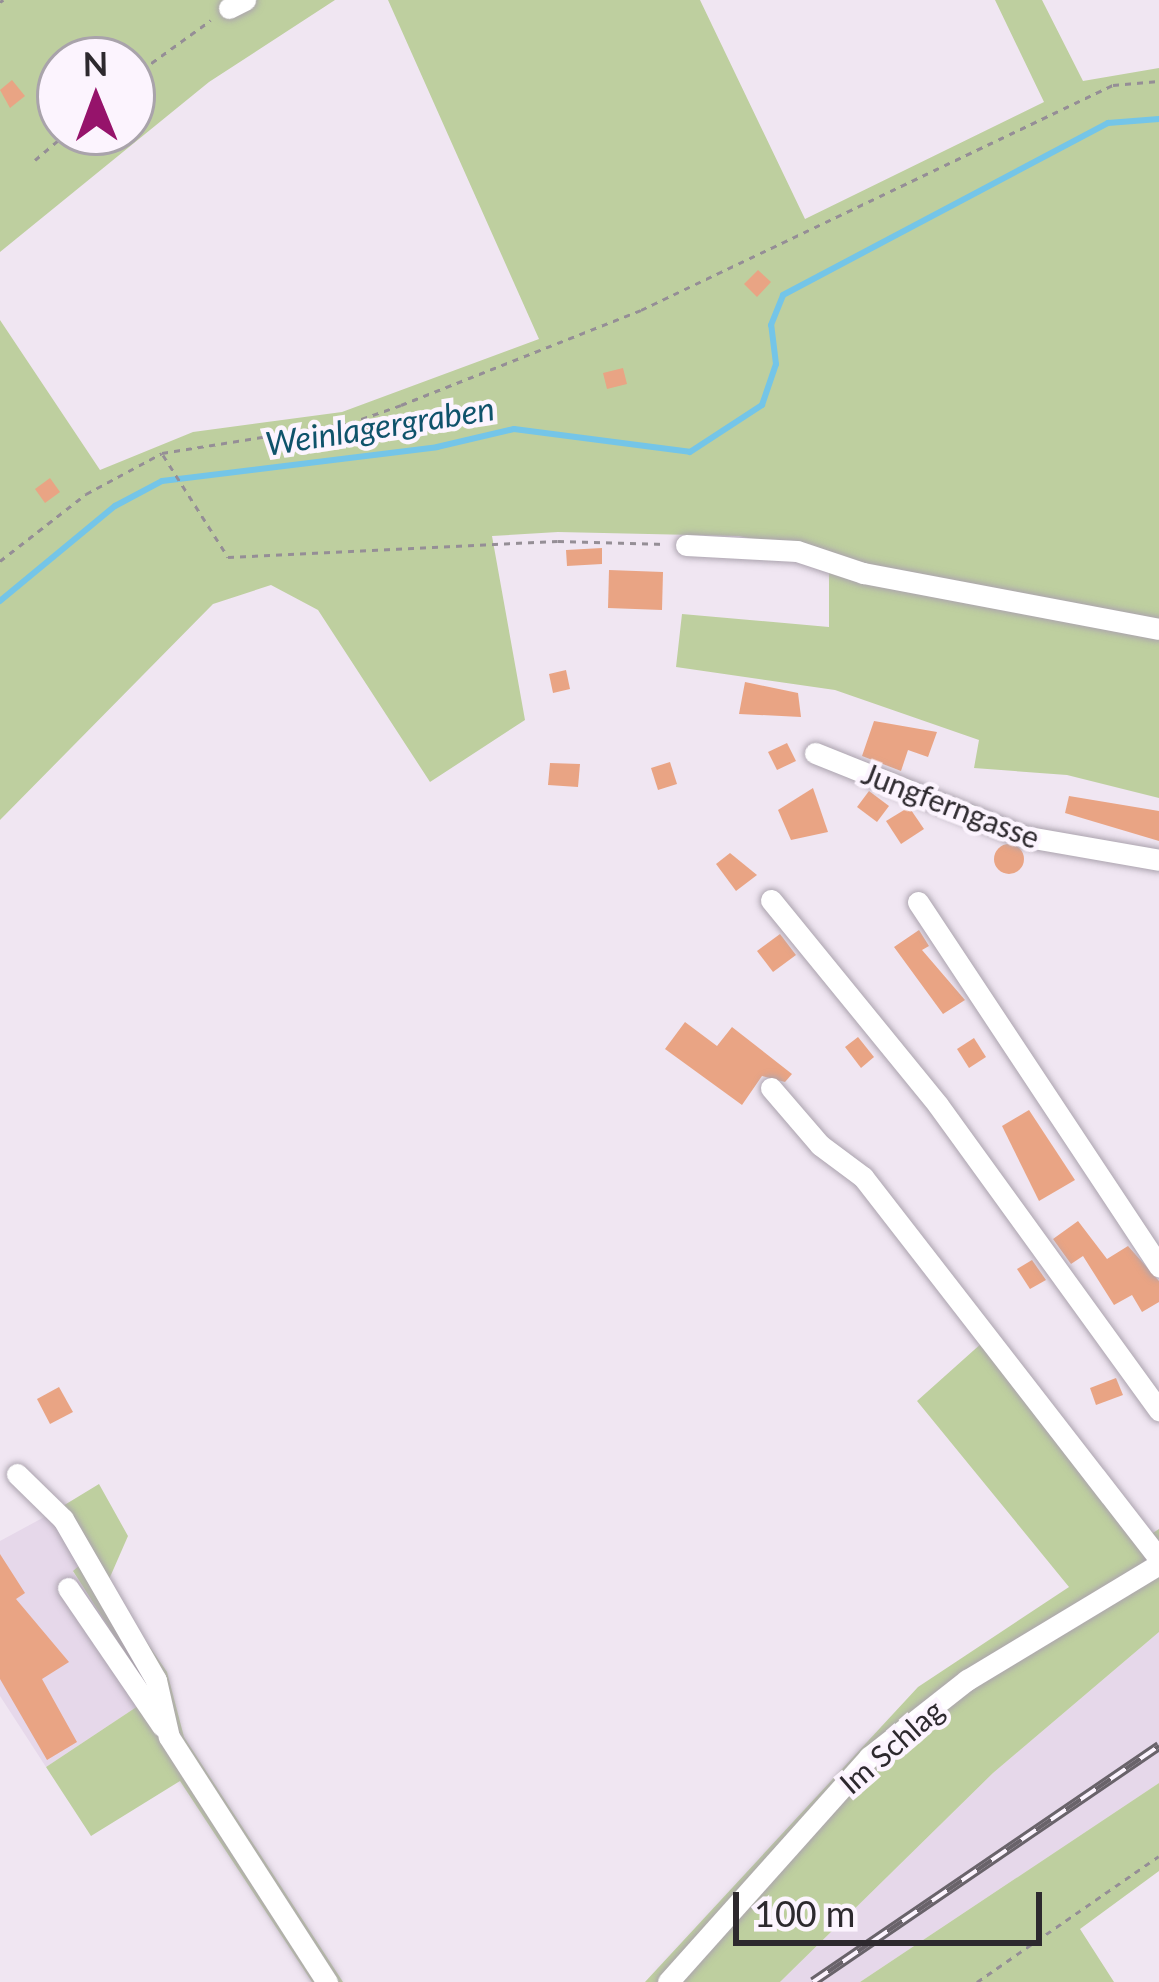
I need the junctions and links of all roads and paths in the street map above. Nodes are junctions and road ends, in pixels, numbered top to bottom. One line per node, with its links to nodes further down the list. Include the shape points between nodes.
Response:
1 (237, 4): 2 (path)
2 (156, 60)
3 (1159, 81): 6 (path, via 1113,85 641,310 401,405 350,423)
4 (40, 156): 5 (path)
5 (35, 160)
6 (161, 453): 7 (path, via 228,557 558,541); 8 (path, via 86,494)
7 (686, 545): 9 (street, via 797,551 863,573)
8 (0, 561)
9 (1159, 629)
10 (815, 754): 11 (street, Jungferngasse, via 1022,836)
11 (1159, 860)
12 (771, 900): 16 (street, via 938,1105)
13 (918, 902): 15 (street)
14 (772, 1088): 18 (street, Im Schlag, via 820,1145 863,1178)
15 (1159, 1266)
16 (1159, 1410)
17 (17, 1474): 20 (street, via 63,1520 84,1555 156,1681)
18 (1159, 1561): 23 (street, Im Schlag, via 967,1680 868,1757)
19 (68, 1588): 20 (street)
20 (169, 1736): 22 (street)
21 (1159, 1856): 24 (path)
22 (327, 1982)
23 (668, 1982)
24 (977, 1982)

